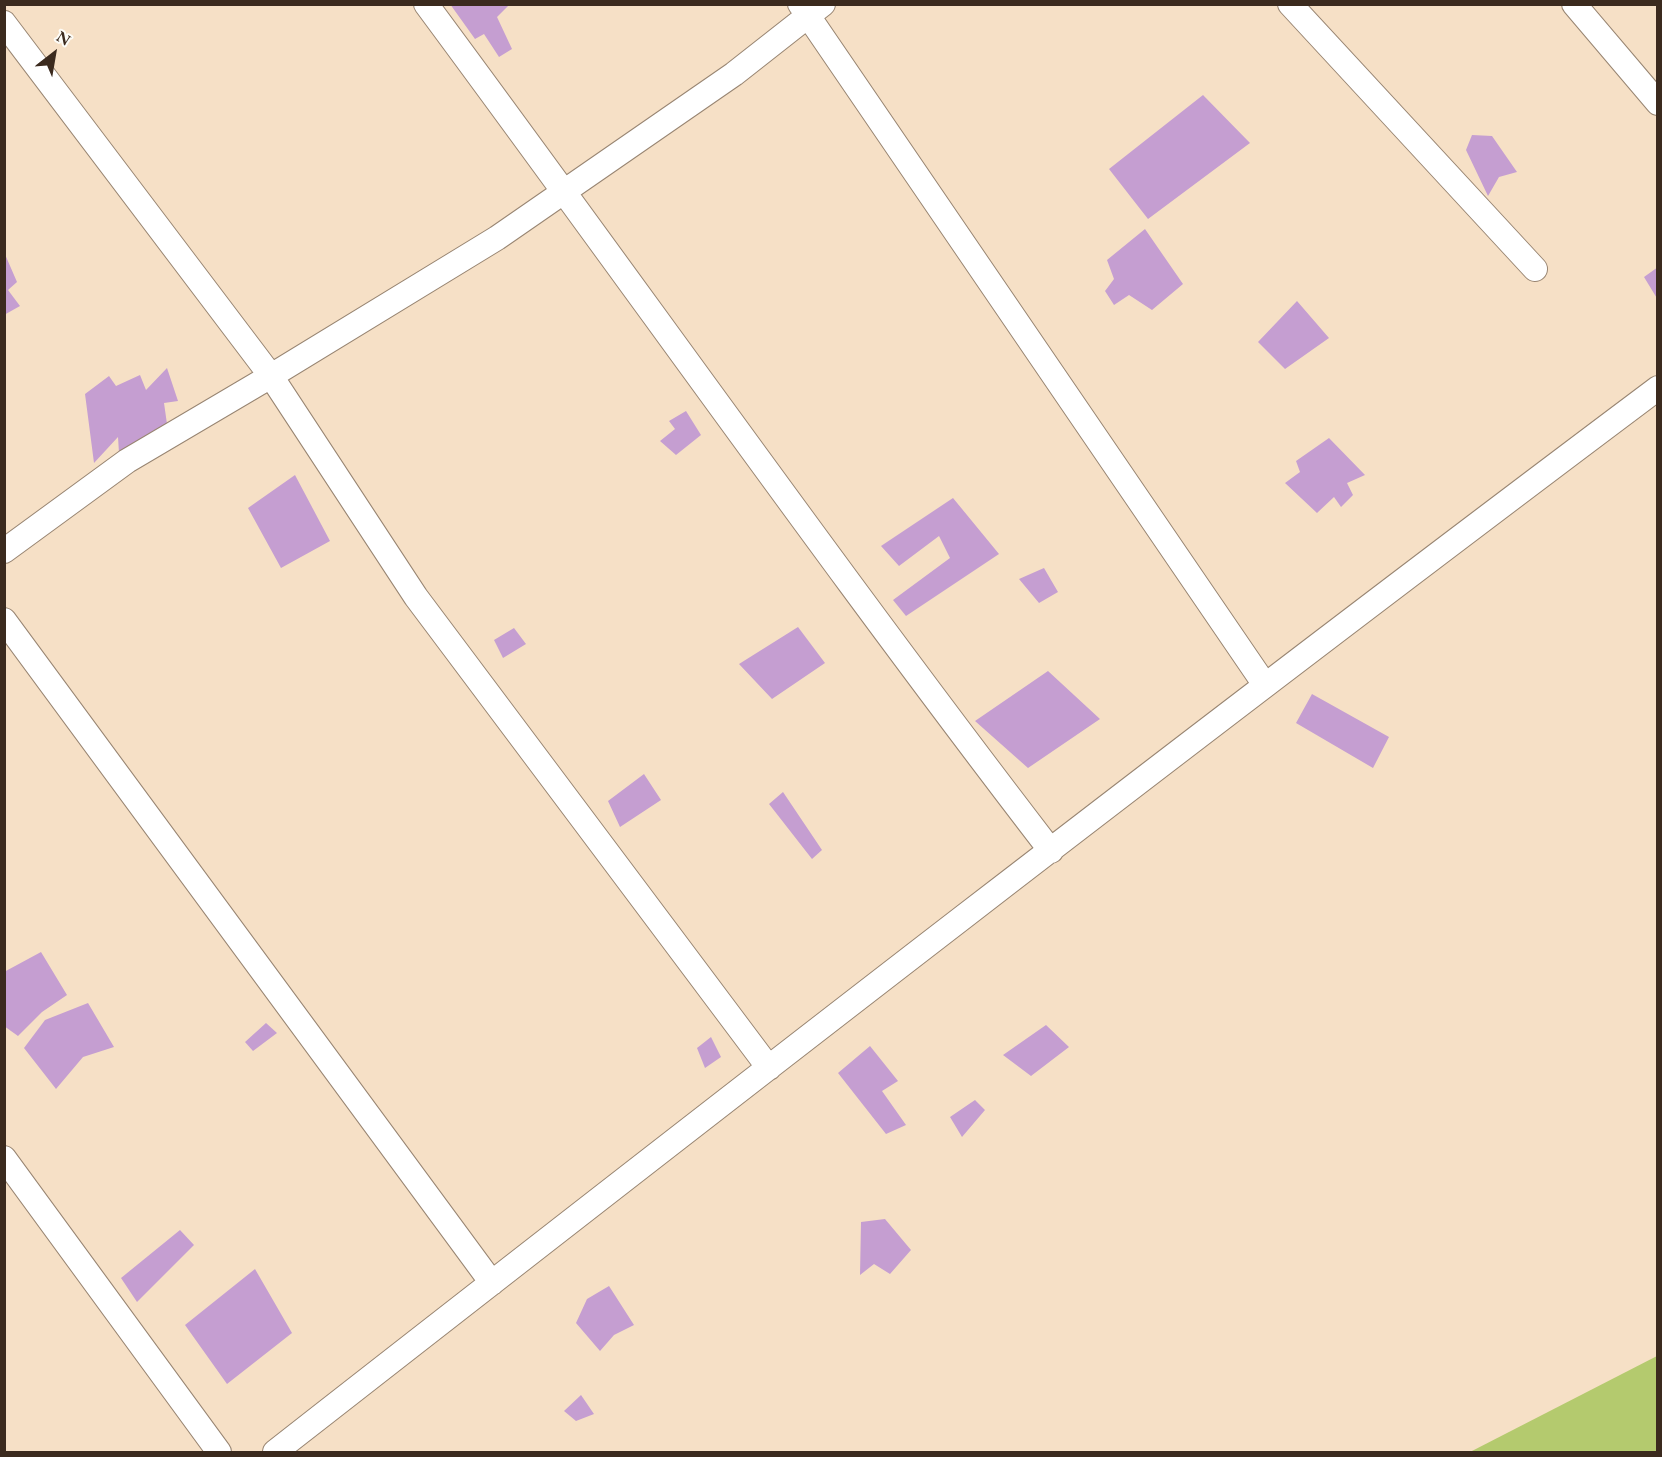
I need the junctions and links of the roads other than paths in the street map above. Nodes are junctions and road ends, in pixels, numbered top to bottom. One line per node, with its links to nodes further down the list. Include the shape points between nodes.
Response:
1 (426, 4): 7 (street)
2 (1290, 4): 8 (street)
3 (1574, 4): 6 (street)
4 (810, 8): 7 (street, via 734,74); 13 (street)
5 (4, 23): 9 (street)
6 (1658, 103)
7 (564, 191): 9 (street, via 497,238); 14 (street, via 941,708)
8 (1535, 269)
9 (271, 376): 11 (street, via 127,462); 15 (street, via 416,597)
10 (1658, 388): 13 (street)
11 (4, 551)
12 (4, 620): 17 (street)
13 (1265, 684): 14 (street)
14 (1051, 850): 15 (street)
15 (769, 1068): 17 (street)
16 (4, 1158): 18 (street)
17 (492, 1283): 19 (street)
18 (219, 1452)
19 (275, 1452)

